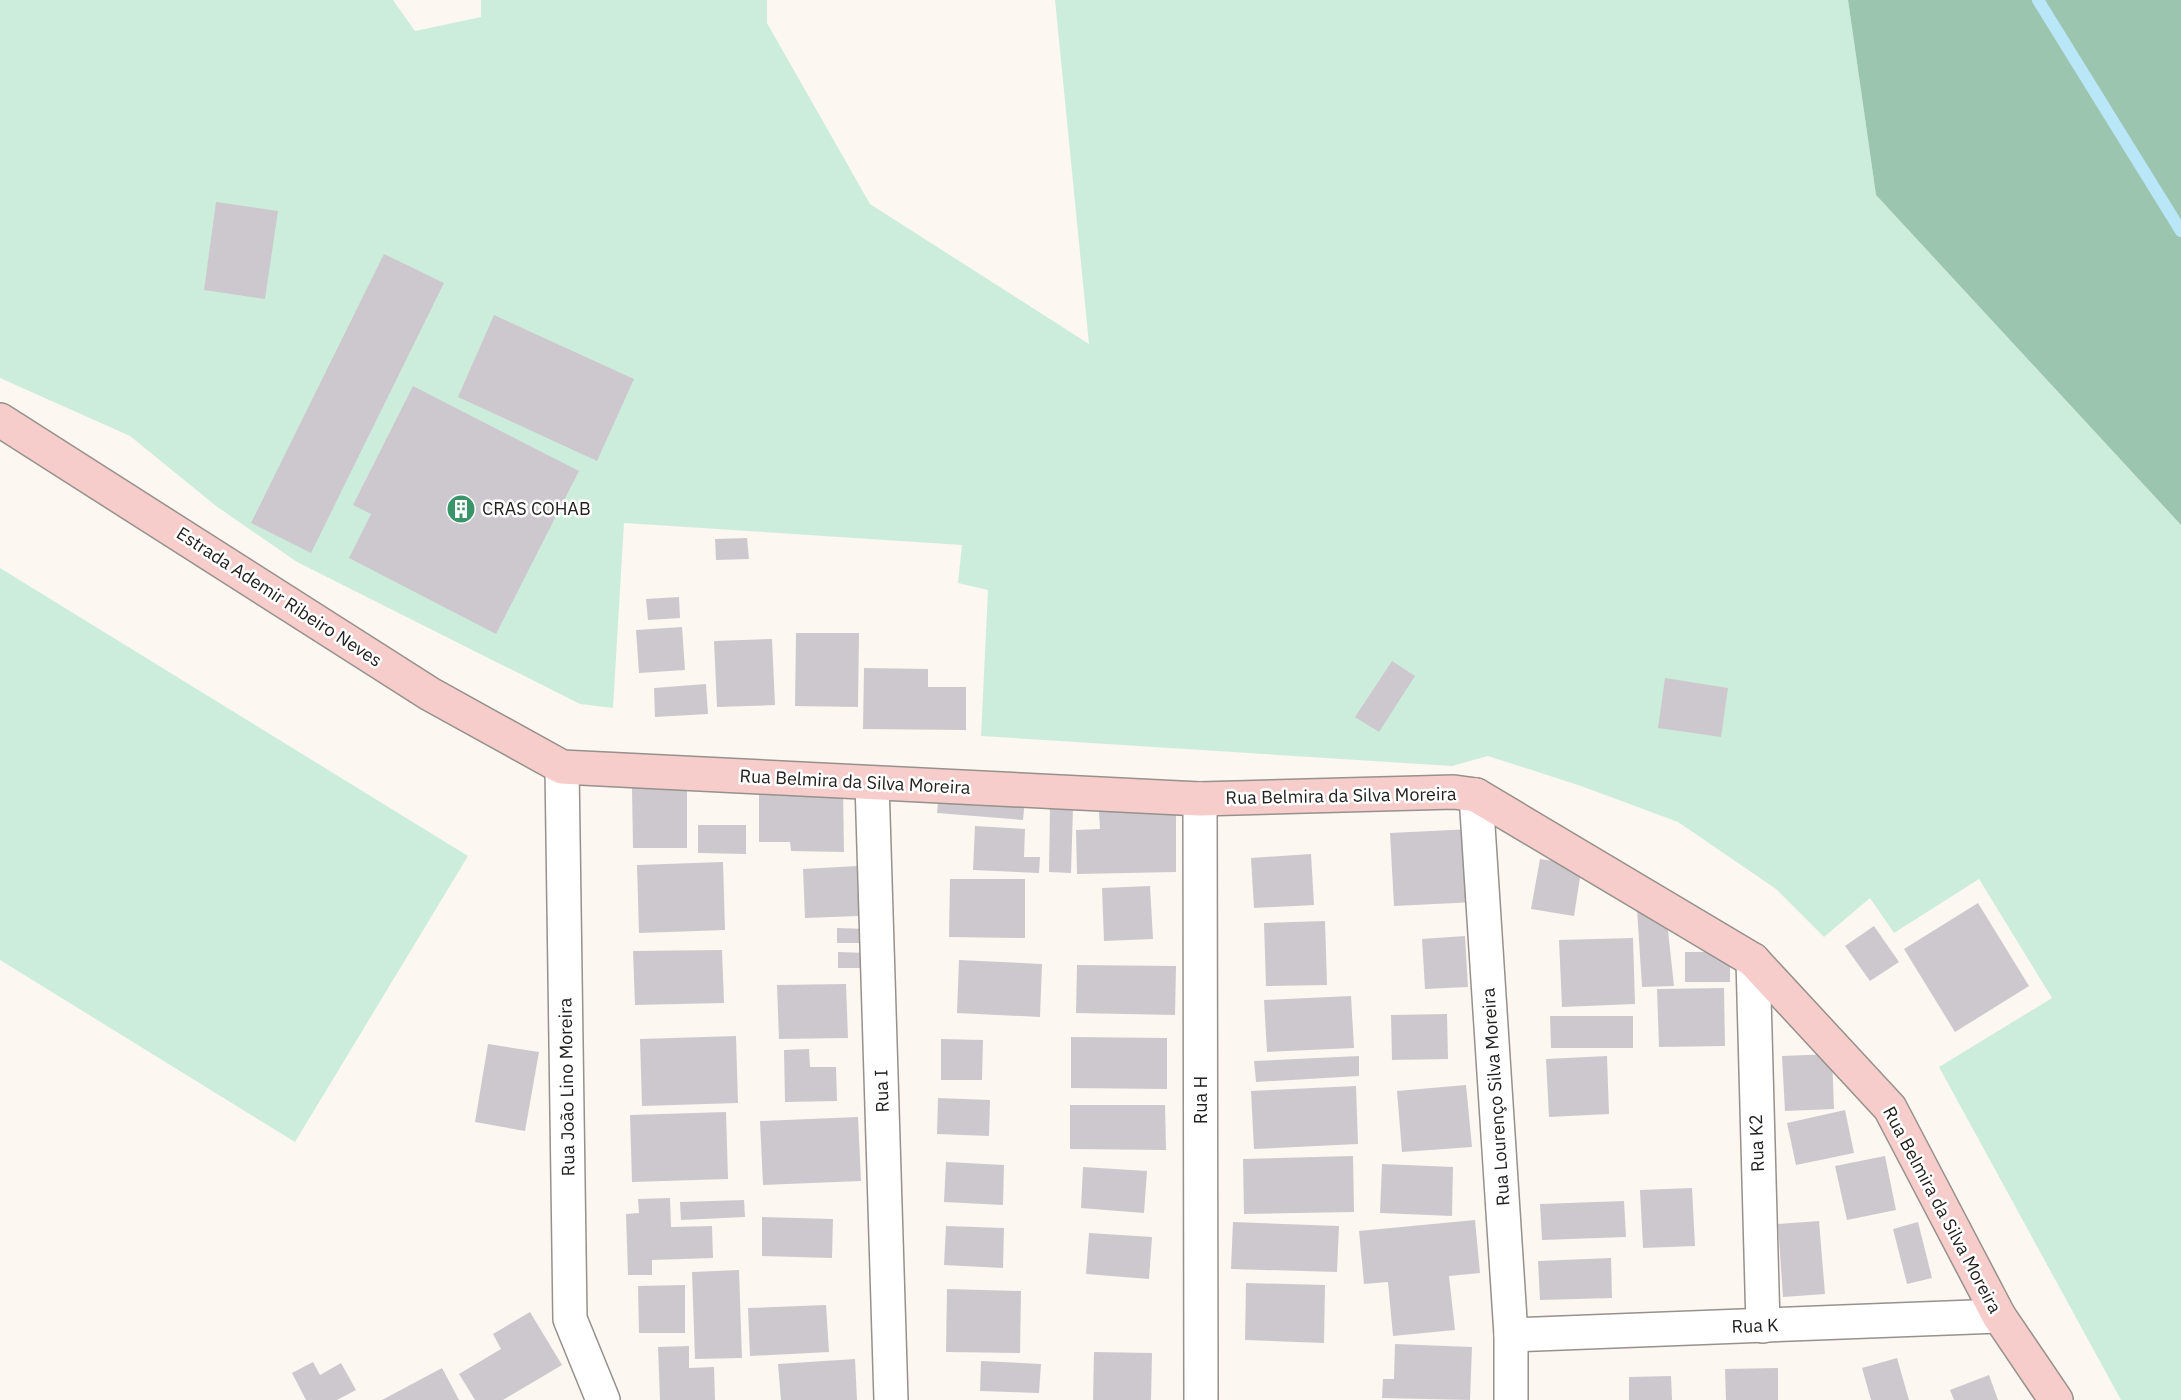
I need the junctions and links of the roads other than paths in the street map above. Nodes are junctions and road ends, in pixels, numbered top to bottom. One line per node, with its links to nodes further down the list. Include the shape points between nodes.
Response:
1 (0, 420): 2 (main road, Estrada Ademir Ribeiro Neves, via 430,694)
2 (562, 767): 3 (main road, Rua Belmira da Silva Moreira); 10 (street, Rua João Lino Moreira, via 570,1319)
3 (872, 783): 5 (main road, Rua Belmira da Silva Moreira); 11 (street, Rua I)
4 (1476, 795): 5 (main road, Rua Belmira da Silva Moreira, via 1454,792); 6 (main road, Rua Belmira da Silva Moreira); 9 (street, Rua Lourenço Silva Moreira)
5 (1200, 799): 12 (street, Rua H)
6 (1753, 960): 7 (main road, Rua Belmira da Silva Moreira, via 1890,1108); 8 (street, Rua K2)
7 (1999, 1316): 8 (street, Rua K); 14 (main road, Rua Belmira da Silva Moreira)
8 (1763, 1326): 9 (street, Rua K)
9 (1511, 1335): 13 (street, Rua Lourenço Silva Moreira)
10 (603, 1400)
11 (891, 1400)
12 (1201, 1400)
13 (1511, 1400)
14 (2056, 1400)

